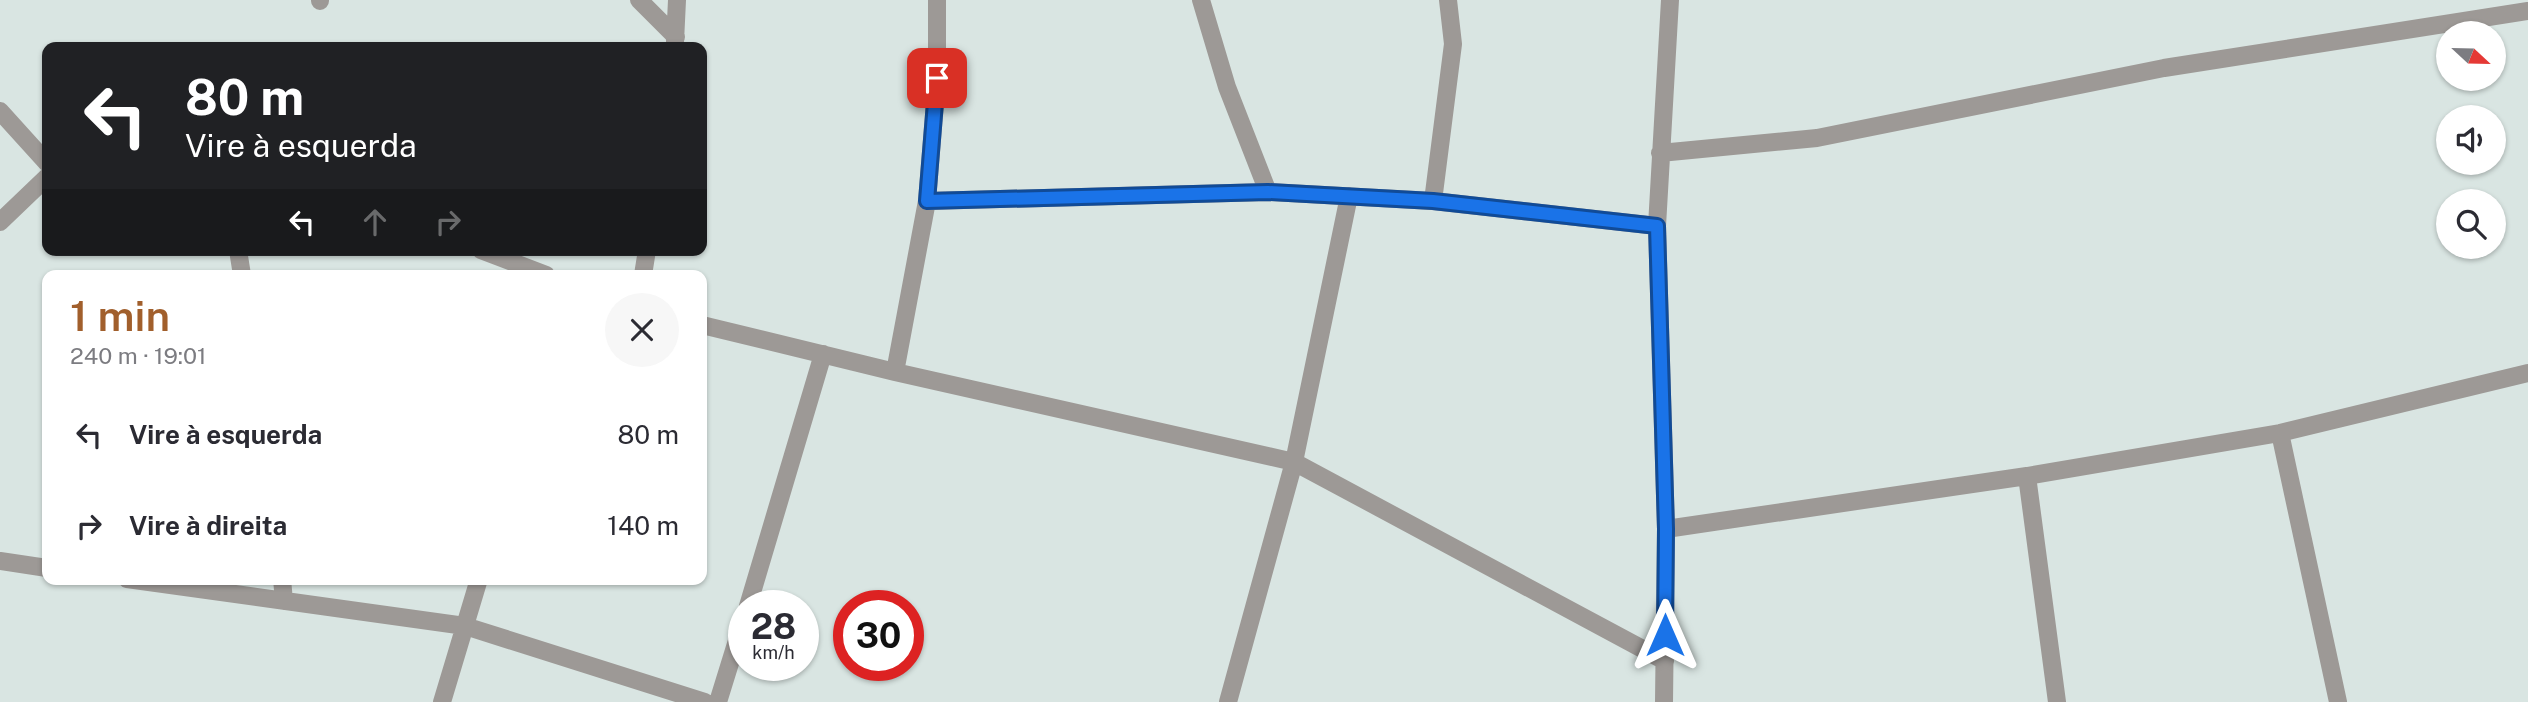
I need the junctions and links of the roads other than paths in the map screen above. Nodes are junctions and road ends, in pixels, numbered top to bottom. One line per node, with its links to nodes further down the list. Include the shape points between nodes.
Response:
1 (639, 0): 8 (street)
2 (677, 0): 8 (street)
3 (937, 0): 15 (street, via 937,78)
4 (1201, 0): 13 (street, via 1227,87)
5 (1448, 0): 16 (street, via 1453,44)
6 (1670, 0): 10 (street)
7 (2528, 11): 10 (street, via 2164,68 1817,138)
8 (675, 42)
9 (0, 111): 11 (street)
10 (1660, 153): 18 (street)
11 (42, 157)
12 (42, 182): 17 (street)
13 (1268, 192): 14 (street); 15 (street)
14 (1349, 196): 16 (street); 27 (street)
15 (927, 201): 24 (street)
16 (1433, 201): 18 (street)
17 (1, 220): 19 (street)
18 (1657, 226): 29 (street)
19 (0, 239)
20 (497, 256): 21 (street)
21 (533, 270)
22 (707, 326): 23 (street)
23 (824, 354): 24 (street); 35 (street)
24 (895, 372): 27 (street)
25 (2528, 373): 26 (street)
26 (2280, 433): 28 (street); 46 (street)
27 (1294, 462): 38 (street); 43 (street)
28 (2027, 475): 29 (street); 45 (street)
29 (1666, 529): 38 (street)
30 (0, 561): 31 (street)
31 (42, 567)
32 (170, 585): 36 (street)
33 (283, 585): 36 (street)
34 (477, 585): 37 (street)
35 (753, 590)
36 (284, 601): 37 (street)
37 (465, 626): 40 (street); 41 (street)
38 (1665, 661): 44 (street)
39 (728, 670): 42 (street)
40 (442, 702)
41 (705, 702)
42 (718, 702)
43 (1228, 702)
44 (1664, 702)
45 (2057, 702)
46 (2338, 702)

